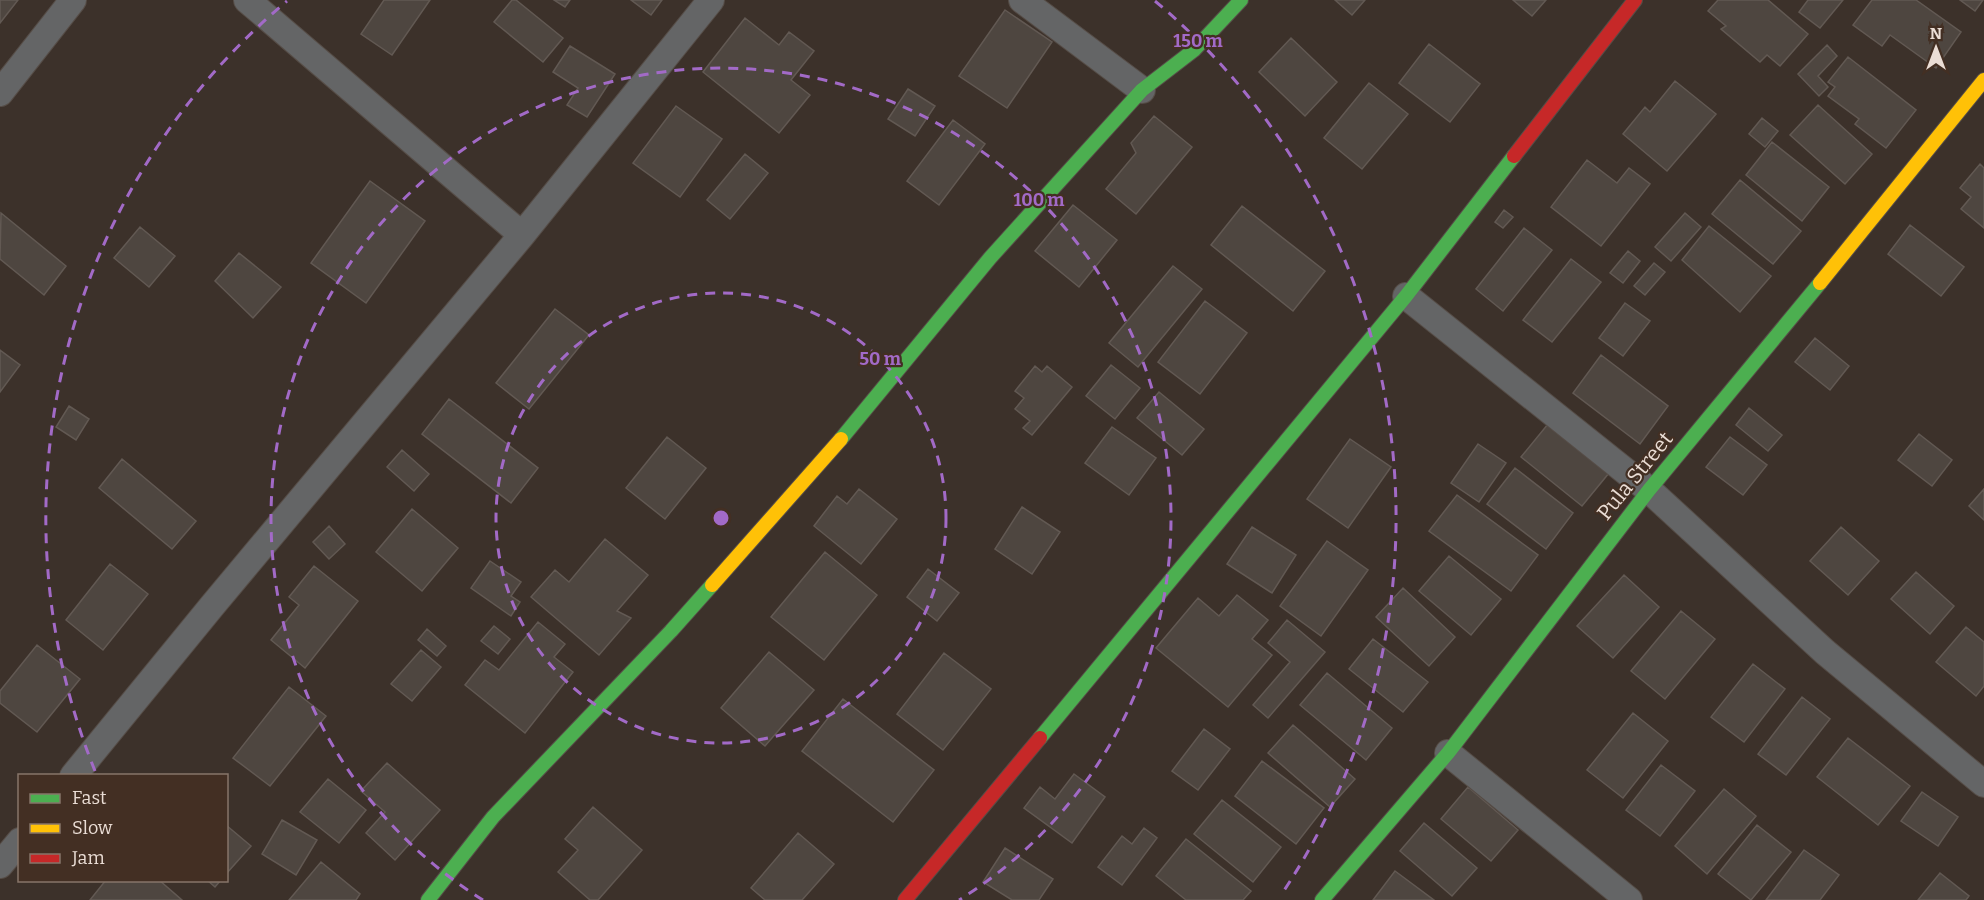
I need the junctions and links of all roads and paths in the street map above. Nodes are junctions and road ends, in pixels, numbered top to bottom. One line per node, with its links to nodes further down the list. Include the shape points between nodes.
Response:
1 (73, 0): 9 (street)
2 (248, 0): 10 (street)
3 (711, 0): 10 (street)
4 (1022, 0): 8 (street)
5 (1241, 0): 8 (street, via 1194,50)
6 (1635, 0): 11 (street)
7 (1984, 80): 12 (street, Pula Street)
8 (1142, 90): 18 (street, via 990,258 825,458 671,631 493,817)
9 (0, 93)
10 (522, 235): 14 (street)
11 (1406, 296): 12 (street); 19 (street)
12 (1649, 490): 13 (street, Pula Street); 15 (street, via 1825,652)
13 (1448, 753): 20 (street, Pula Street); 21 (street)
14 (75, 774)
15 (1984, 784)
16 (18, 843): 17 (street)
17 (0, 865)
18 (428, 900)
19 (905, 900)
20 (1322, 900)
21 (1629, 900)

